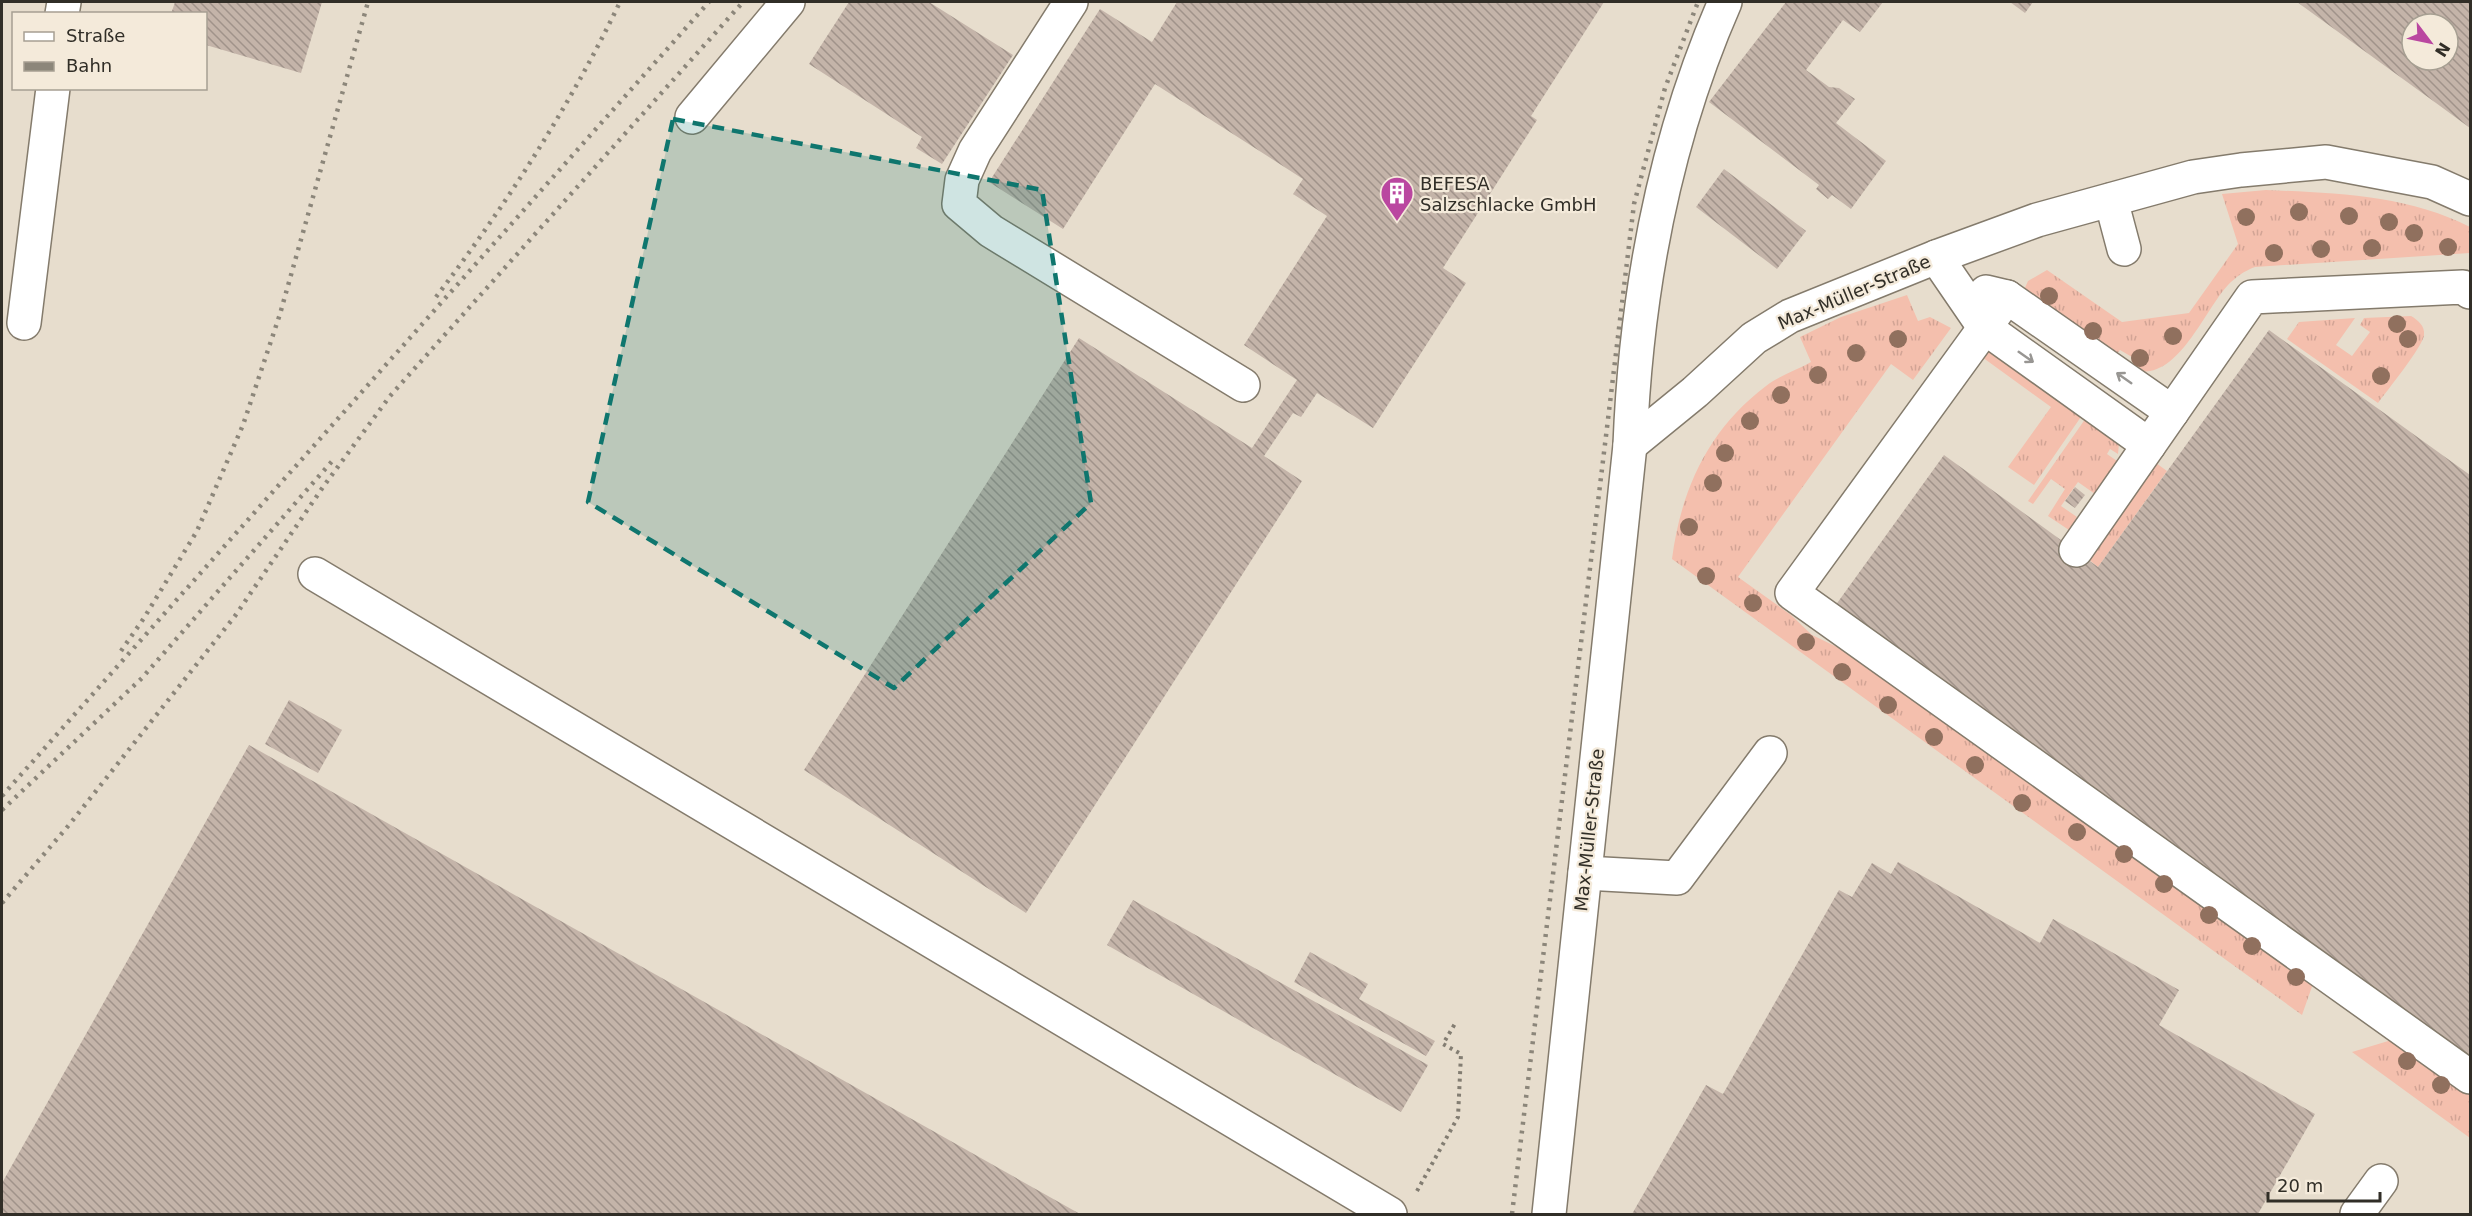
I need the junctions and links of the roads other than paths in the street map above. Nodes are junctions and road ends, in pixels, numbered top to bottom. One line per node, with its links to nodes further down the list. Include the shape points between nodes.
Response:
1 (788, 2): 5 (lane)
2 (1071, 2): 15 (lane, via 975,151 962,180 959,204 991,231)
3 (1725, 2): 17 (lane, Max-Müller-Straße, via 1710,35 1657,208 1634,372)
4 (53, 90): 13 (lane)
5 (692, 117)
6 (2470, 199): 7 (lane, Max-Müller-Straße, via 2432,182 2326,162 2193,177)
7 (2111, 200): 8 (lane); 9 (lane, Max-Müller-Straße, via 2037,220)
8 (2124, 249)
9 (1936, 257): 10 (lane); 17 (lane, Max-Müller-Straße, via 1781,321 1754,338)
10 (1955, 285): 12 (lane); 14 (lane)
11 (2470, 292): 16 (lane, via 2463,287 2252,297)
12 (2007, 297): 14 (lane); 16 (lane, one-way to 12)
13 (24, 323)
14 (1983, 327): 18 (lane, one-way to 18); 23 (lane, via 1792,593)
15 (1243, 385)
16 (2172, 412): 18 (lane)
17 (1630, 445): 22 (lane, Max-Müller-Straße)
18 (2149, 445): 19 (lane)
19 (2076, 550)
20 (315, 574): 25 (lane)
21 (1770, 753): 22 (lane, via 1677,878)
22 (1585, 873): 26 (lane, Max-Müller-Straße)
23 (2470, 1077)
24 (2381, 1181): 27 (lane)
25 (1402, 1205)
26 (1549, 1215)
27 (2357, 1215)

